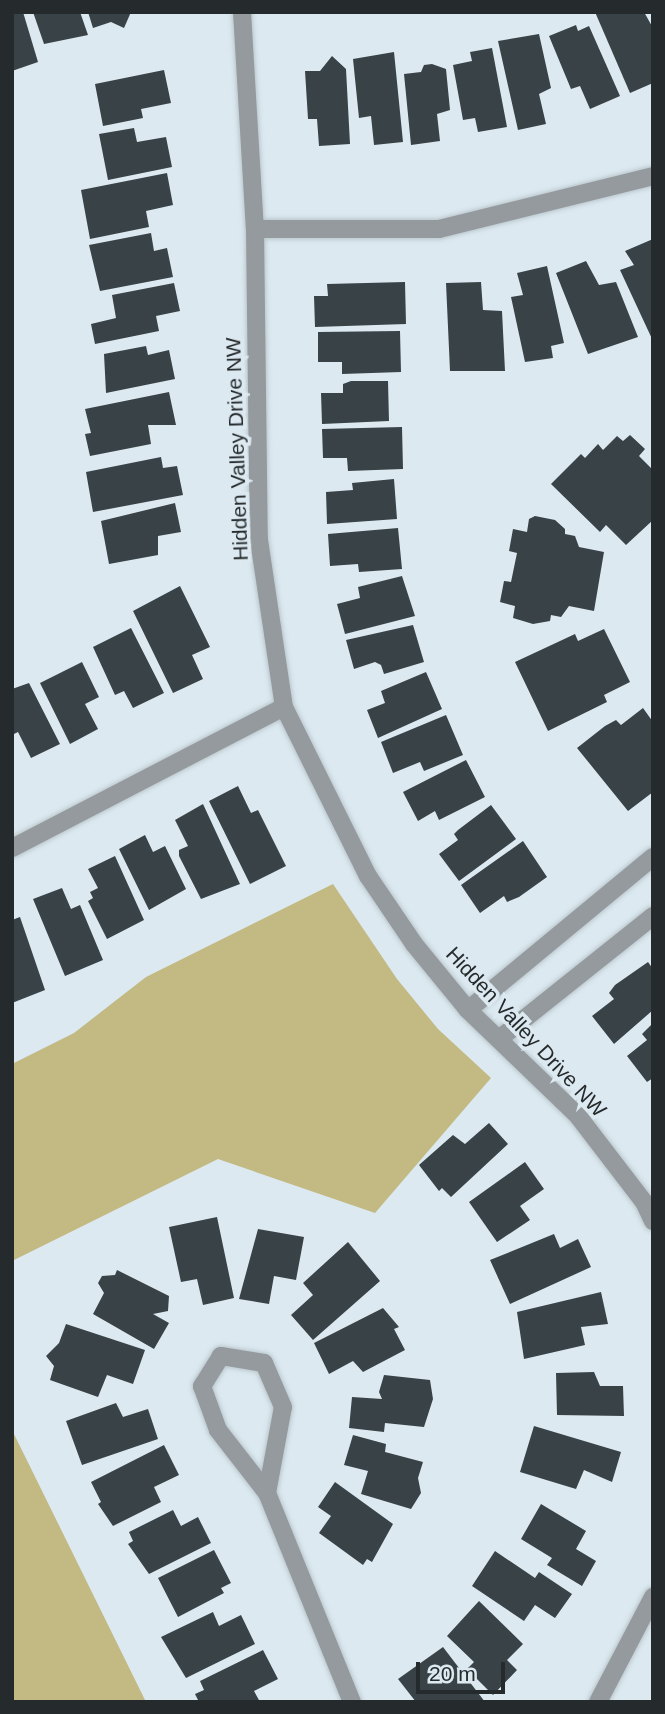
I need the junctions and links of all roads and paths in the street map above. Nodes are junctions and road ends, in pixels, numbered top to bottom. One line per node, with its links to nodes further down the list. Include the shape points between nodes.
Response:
1 (242, 12): 3 (street, Hidden Valley Drive NW)
2 (653, 176): 3 (street, via 439,229)
3 (255, 229): 4 (street, Hidden Valley Drive NW, via 259,540)
4 (284, 708): 5 (street); 8 (street, Hidden Valley Drive NW, via 368,876 414,944)
5 (12, 849)
6 (653, 857): 8 (street)
7 (653, 916): 9 (street)
8 (468, 1010): 9 (street, Hidden Valley Drive NW)
9 (499, 1039): 10 (street, Hidden Valley Drive NW, via 578,1116 644,1202)
10 (653, 1221)
11 (267, 1493): 11 (street, via 283,1407 264,1363 221,1356 202,1386 218,1430); 13 (street)
12 (653, 1597): 14 (street)
13 (352, 1702)
14 (598, 1702)

